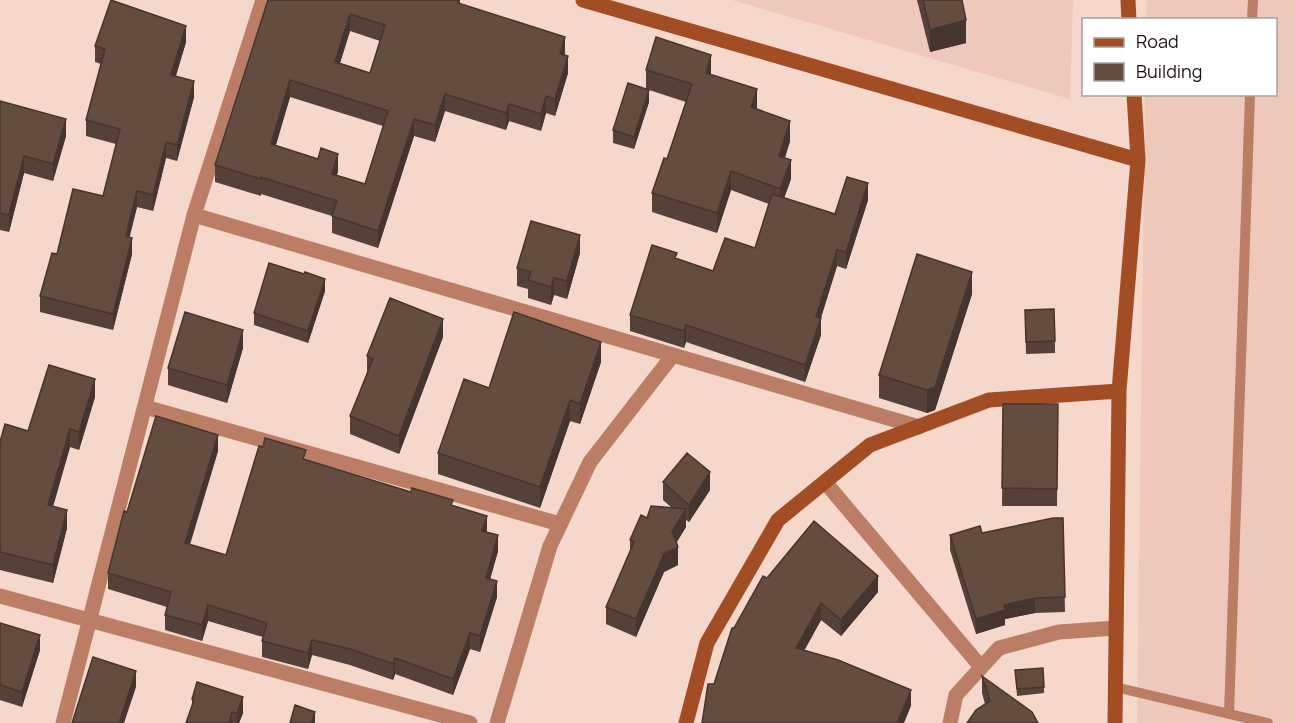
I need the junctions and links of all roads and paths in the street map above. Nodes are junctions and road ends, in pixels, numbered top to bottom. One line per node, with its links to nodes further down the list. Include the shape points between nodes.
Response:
1 (263, 0): 10 (street)
2 (583, 0): 9 (street)
3 (1128, 0): 5 (street)
4 (1253, 0): 6 (lane)
5 (1129, 18)
6 (1252, 18)
7 (1134, 96): 9 (street)
8 (1250, 96): 22 (lane)
9 (1138, 160): 12 (street)
10 (194, 215): 11 (street); 13 (street)
11 (673, 355): 14 (street); 16 (street, via 590,462)
12 (1119, 391): 14 (street, via 989,400); 19 (street)
13 (145, 408): 16 (street); 18 (street)
14 (919, 427): 15 (street, via 870,445)
15 (825, 482): 20 (street); 26 (street, via 778,520 707,643)
16 (560, 524): 25 (street)
17 (0, 596): 18 (street)
18 (90, 620): 23 (street); 24 (street)
19 (1116, 628): 20 (street, via 1059,632 999,648); 21 (street)
20 (981, 667): 27 (street, via 956,695)
21 (1115, 687): 22 (lane); 28 (street)
22 (1229, 714): 29 (lane)
23 (63, 723)
24 (471, 723)
25 (497, 723)
26 (686, 723)
27 (950, 723)
28 (1114, 723)
29 (1268, 723)

